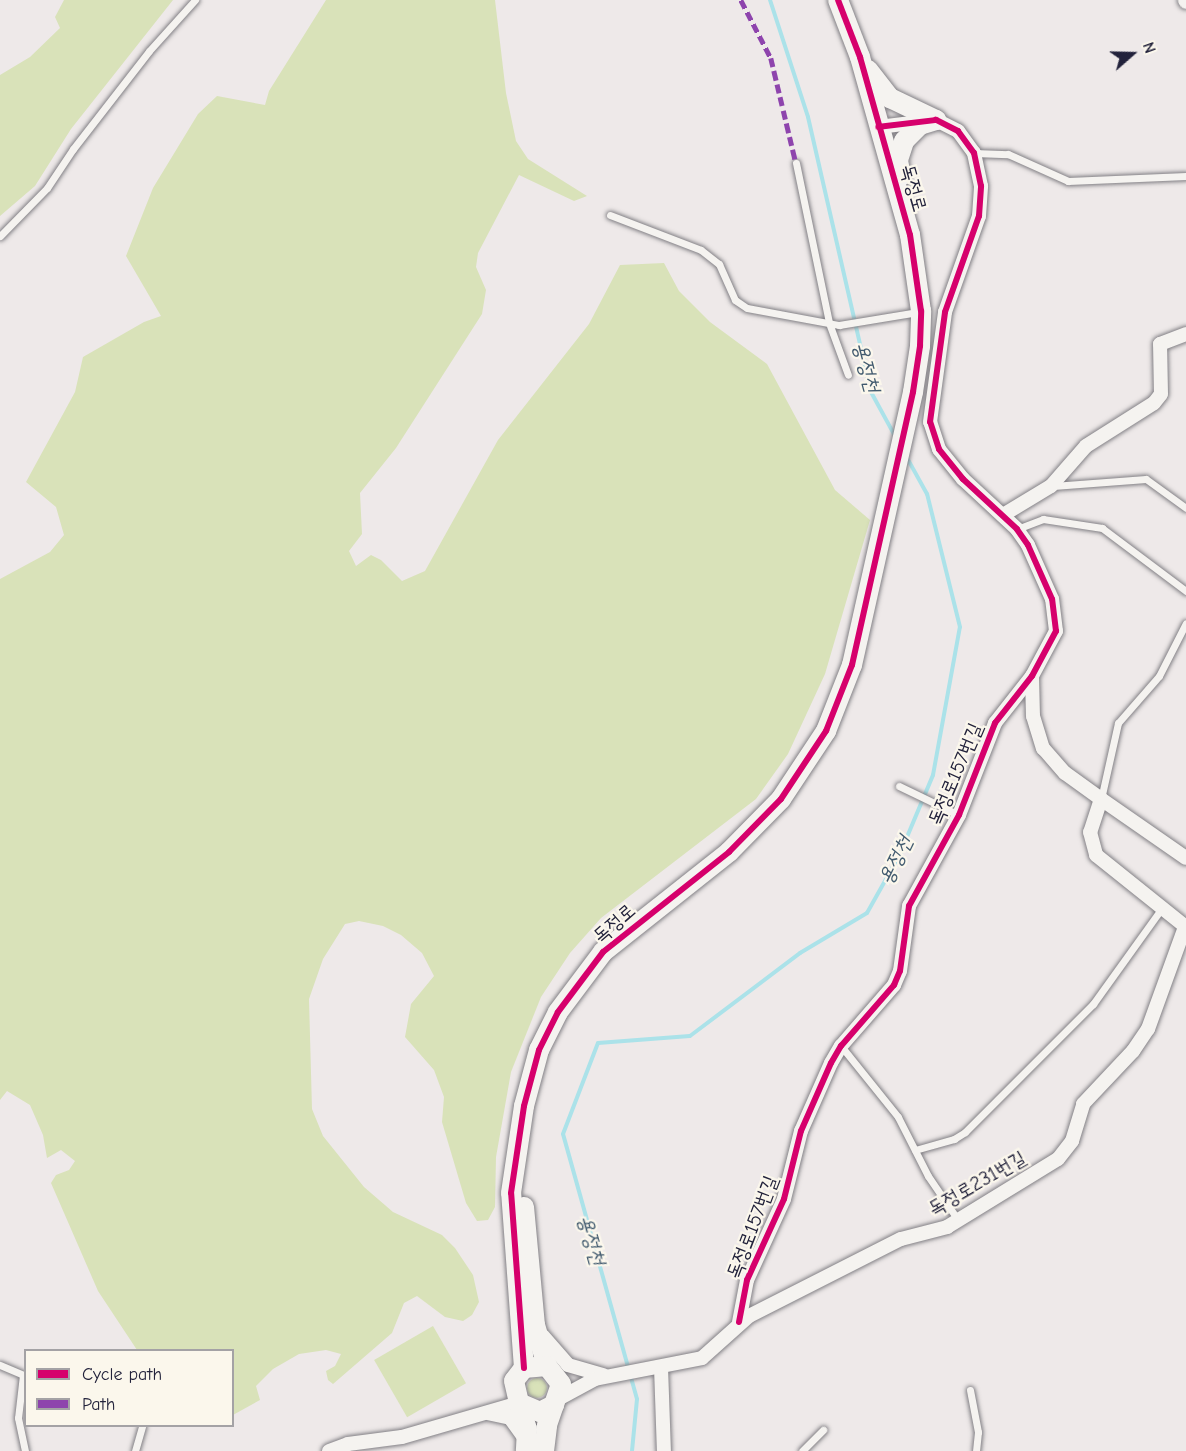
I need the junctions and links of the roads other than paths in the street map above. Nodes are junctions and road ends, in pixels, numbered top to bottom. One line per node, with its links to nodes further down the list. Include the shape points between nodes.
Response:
1 (195, 0): 11 (lane, via 149,51 73,148 47,188)
2 (838, 0): 3 (street, 독정로)
3 (860, 57): 4 (street, via 890,98); 5 (street, 독정로)
4 (936, 120): 5 (street); 6 (street, 독정로157번길, via 958,131); 10 (street, via 911,131 899,150)
5 (879, 127): 10 (street, 독정로)
6 (974, 153): 8 (lane, via 1008,154 1068,181); 18 (street, 독정로157번길, via 981,186 979,216 945,312 930,422 932,436 945,457)
7 (796, 163): 13 (lane)
8 (1186, 176)
9 (610, 215): 13 (lane, via 700,250 719,264 740,306)
10 (910, 235): 12 (street, 독정로)
11 (0, 236)
12 (921, 311): 13 (lane, via 839,325); 30 (street, 독정로, via 913,392 875,562 844,688 826,731 802,771 747,836 624,933 589,970 558,1012 539,1050)
13 (829, 323): 15 (lane)
14 (1186, 334): 16 (street, via 1160,344 1161,394 1154,403 1086,446)
15 (848, 375)
16 (1051, 486): 17 (lane, via 1146,479); 18 (street)
17 (1186, 508)
18 (1003, 515): 19 (street, 독정로157번길)
19 (1017, 529): 20 (lane, via 1043,519 1102,528); 22 (street, 독정로157번길, via 1042,572 1056,616 1053,641)
20 (1186, 591)
21 (1186, 623): 24 (lane, via 1159,676 1118,723)
22 (1032, 676): 24 (street, via 1033,716 1043,748 1065,773); 25 (street, 독정로157번길, via 995,723)
23 (899, 786): 25 (lane)
24 (1101, 799): 26 (street); 27 (street, via 1090,832 1096,855)
25 (959, 815): 29 (street, 독정로157번길, via 909,906 900,971 894,985)
26 (1186, 858)
27 (1162, 908): 28 (street); 31 (lane, via 1093,1004 965,1132)
28 (1185, 927): 32 (street, 독정로231번길, via 1148,1029 1133,1051 1083,1104 1067,1151)
29 (841, 1046): 31 (lane, via 898,1117); 34 (street, 독정로157번길, via 801,1131 784,1200 747,1280)
30 (520, 1130): 33 (street, 독정로); 38 (street, 독정로, via 511,1193)
31 (915, 1150): 32 (lane)
32 (958, 1220): 34 (street, 독정로231번길, via 947,1227 900,1239)
33 (532, 1303): 37 (street, 독정로, via 537,1341); 39 (street, via 542,1334 558,1357 579,1371)
34 (739, 1322): 36 (street, 독정로231번길, via 702,1358)
35 (0, 1365): 47 (lane, via 23,1376 18,1418)
36 (661, 1367): 39 (street, 독정로231번길); 50 (street)
37 (550, 1368): 38 (street); 39 (street, via 577,1378); 41 (street, via 561,1384)
38 (519, 1374): 42 (street); 43 (street, via 503,1397)
39 (609, 1375): 41 (street, via 584,1384)
40 (970, 1390): 52 (lane, via 978,1432)
41 (556, 1402): 42 (street, via 540,1412); 46 (street)
42 (519, 1403): 43 (street); 46 (street)
43 (479, 1413): 46 (street, via 494,1412 510,1418); 49 (street, via 402,1437 348,1443)
44 (141, 1427): 48 (lane)
45 (823, 1430): 51 (lane)
46 (532, 1449)
47 (26, 1451)
48 (135, 1451)
49 (329, 1451)
50 (664, 1451)
51 (802, 1451)
52 (976, 1451)

